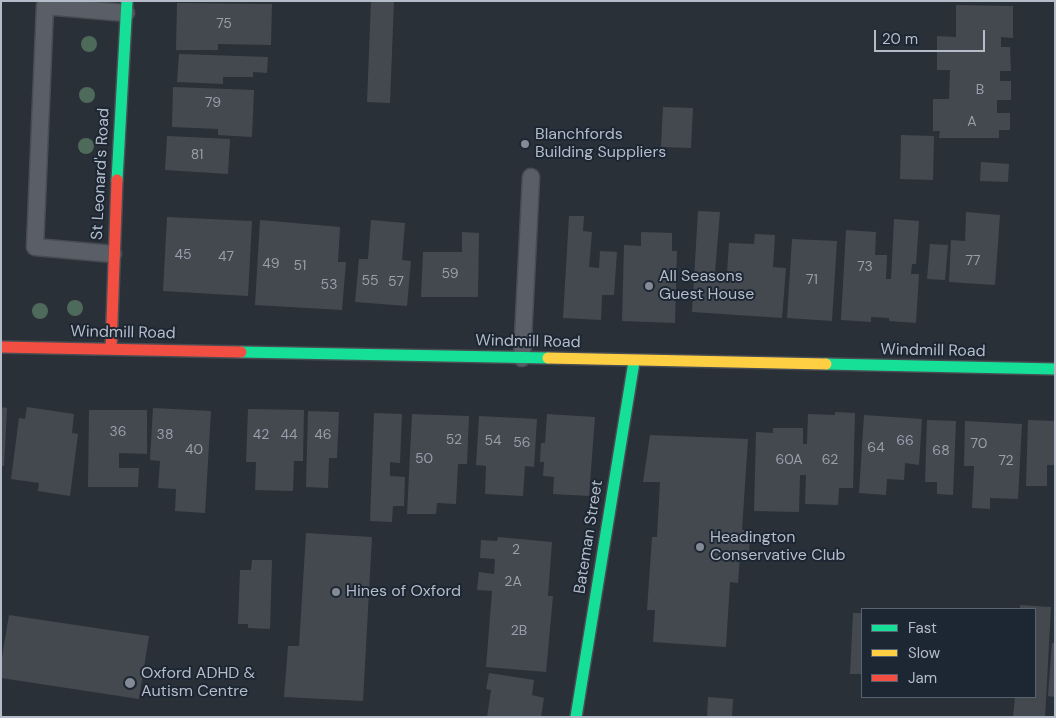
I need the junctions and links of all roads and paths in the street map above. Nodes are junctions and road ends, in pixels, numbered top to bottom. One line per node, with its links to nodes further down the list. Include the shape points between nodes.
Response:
1 (126, 7): 3 (main road, St Leonard's Road); 3 (lane, via 45,6 36,247)
2 (531, 177): 6 (lane)
3 (113, 254): 5 (main road, St Leonard's Road)
4 (1, 347): 5 (main road, Windmill Road)
5 (111, 349): 6 (main road, Windmill Road)
6 (522, 358): 7 (main road, Windmill Road)
7 (634, 362): 8 (main road, Windmill Road); 9 (main road, Bateman Street)
8 (1055, 369)
9 (576, 717)

